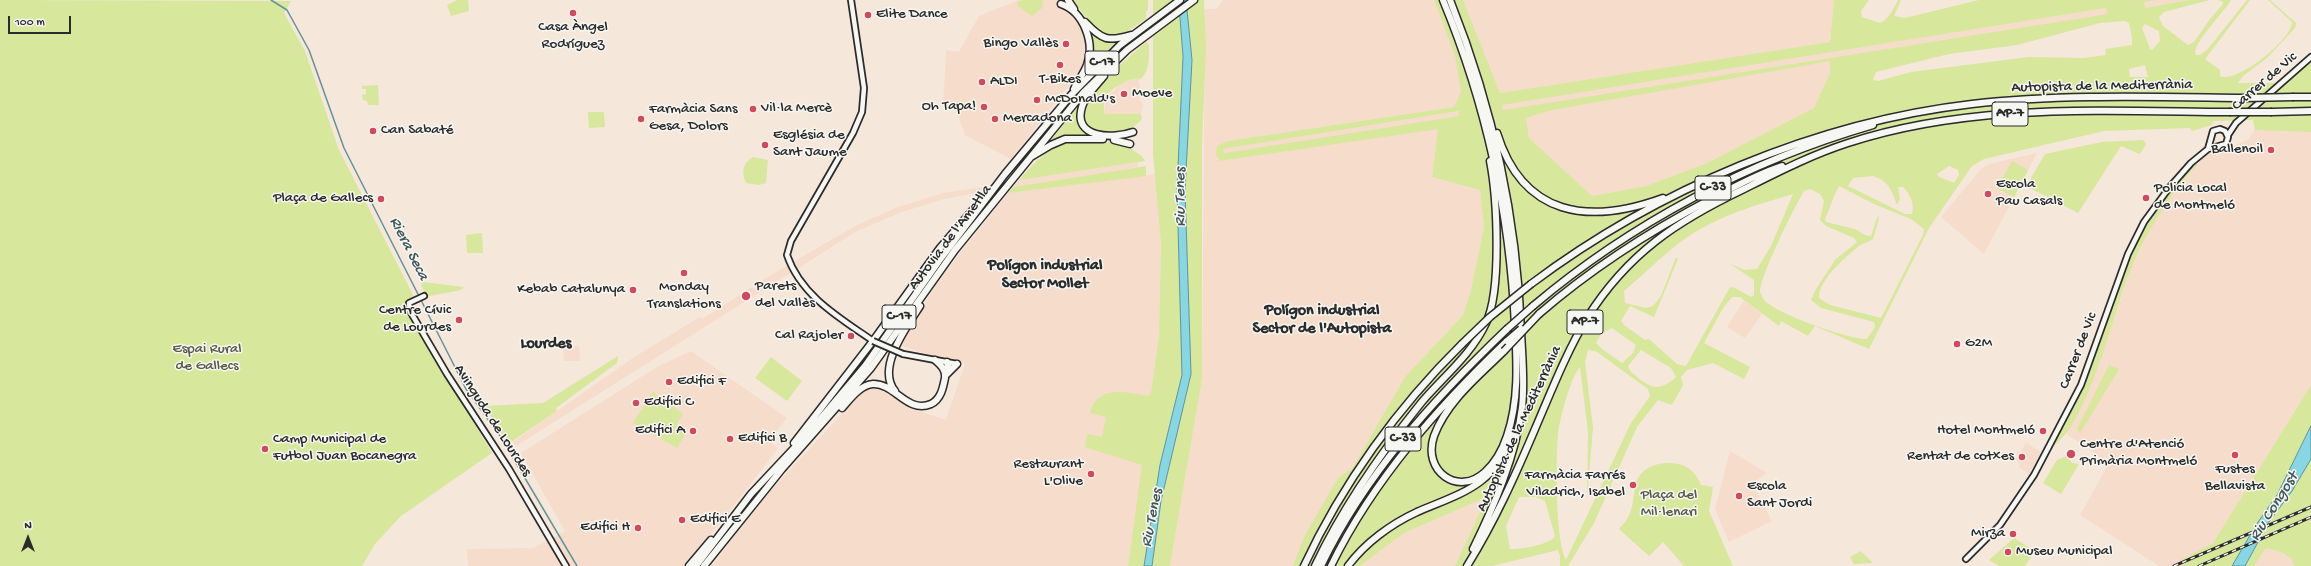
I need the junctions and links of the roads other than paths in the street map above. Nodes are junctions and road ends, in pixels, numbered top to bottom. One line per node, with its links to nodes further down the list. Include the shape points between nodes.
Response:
1 (851, 0): 34 (street, via 864,88 862,112 788,250 789,260 818,302)
2 (1068, 0): 9 (highway)
3 (1071, 0): 9 (highway)
4 (1180, 0): 10 (highway, Autovia de l'Ametlla / C-17)
5 (1194, 0): 12 (highway, Autovia de l'Ametlla / C-17)
6 (1443, 0): 16 (highway)
7 (1450, 0): 13 (highway)
8 (1061, 4): 14 (highway, via 1084,25 1089,39 1088,63)
9 (1077, 13): 10 (highway, via 1093,30 1107,39 1114,40)
10 (1134, 34): 14 (highway, Autovia de l'Ametlla / C-17, via 1102,62)
11 (2311, 57): 19 (street, Carrer de Vic)
12 (1117, 59): 21 (highway, via 1083,102 1082,121 1087,129 1095,134 1115,137); 27 (highway, Autovia de l'Ametlla / C-17, via 1083,93)
13 (1480, 82): 30 (highway, via 1500,145 1515,174 1535,194 1563,208 1594,213 1636,207); 39 (highway, via 1514,238 1520,301)
14 (1072, 94): 29 (highway, Autovia de l'Ametlla / C-17)
15 (2311, 97): 18 (highway, Autopista de la Mediterrània / AP-7, bridge, via 2056,98 1972,104)
16 (1479, 106): 33 (highway, bridge, via 1500,188 1511,264 1516,340 1516,389 1511,423 1492,465 1474,479 1462,482 1450,480 1441,474 1433,463 1431,451 1435,435 1454,403 1504,351); 49 (highway, via 1491,166 1495,208 1495,266 1489,315 1475,341 1421,403 1376,462 1343,513)
17 (2311, 111): 28 (highway, Autopista de la Mediterrània / AP-7, bridge, via 2074,112 1980,117 1934,123 1872,137)
18 (1915, 113): 30 (highway, Autopista de la Mediterrània / AP-7, via 1860,124 1821,136 1753,161); 50 (highway, C-33, bridge, via 1823,141 1752,169 1666,213 1572,274 1507,328 1447,388 1395,449 1362,494)
19 (2234, 125): 20 (street, Carrer de Vic); 22 (street, Carrer de Vic)
20 (2222, 129): 22 (street); 23 (street, via 2213,131)
21 (1133, 132)
22 (2228, 135): 25 (street, via 2227,143)
23 (2211, 141): 25 (street); 26 (street, Carrer de Vic)
24 (1130, 144): 27 (highway, via 1121,140 1072,138 1052,145)
25 (2218, 146): 26 (street, Carrer de Vic)
26 (2208, 149): 43 (street, Carrer de Vic, via 2172,183 2144,222 2128,254 2081,385 2034,475 2000,525)
27 (1030, 158): 31 (highway, Autovia de l'Ametlla / C-17, via 955,250)
28 (1797, 162): 33 (highway, C-33, via 1757,176 1678,217 1615,257); 54 (highway, Autopista de la Mediterrània / AP-7, via 1681,222 1649,246 1618,278 1577,336 1508,488)
29 (1006, 174): 34 (highway, via 996,182 940,248); 41 (highway, Autovia de l'Ametlla / C-17, via 939,261 865,366)
30 (1691, 188): 48 (highway, Autopista de la Mediterrània / AP-7, bridge, via 1621,224 1576,251 1490,317 1462,344 1412,399 1368,458 1327,520)
31 (931, 284): 40 (highway, via 888,367 888,380); 41 (highway, Autovia de l'Ametlla / C-17, via 871,368)
32 (424, 296): 44 (street, Avinguda de Lourdes, via 409,303 410,311)
33 (1539, 314): 51 (highway, C-33, bridge, via 1507,341 1452,396 1406,450 1358,517)
34 (873, 341): 35 (street, bridge, via 903,354); 41 (highway, via 807,426)
35 (935, 360): 36 (street); 38 (highway)
36 (947, 362): 37 (street); 38 (highway)
37 (956, 364): 38 (highway)
38 (946, 371): 40 (highway, via 941,394 930,404 914,405)
39 (1522, 388): 52 (highway, via 1511,439 1500,461 1484,480 1468,491 1393,525 1362,550); 53 (highway, via 1519,424 1501,485 1481,533)
40 (898, 395): 41 (highway, via 881,385 863,387 818,435)
41 (790, 456): 42 (highway, Autovia de l'Ametlla / C-17); 47 (highway, Autovia de l'Ametlla / C-17)
42 (751, 494): 45 (highway); 46 (highway, Autovia de l'Ametlla / C-17)
43 (1966, 559)
44 (566, 566)
45 (689, 566)
46 (696, 566)
47 (704, 566)
48 (1304, 566)
49 (1316, 566)
50 (1321, 566)
51 (1331, 566)
52 (1348, 566)
53 (1463, 566)
54 (1467, 566)

